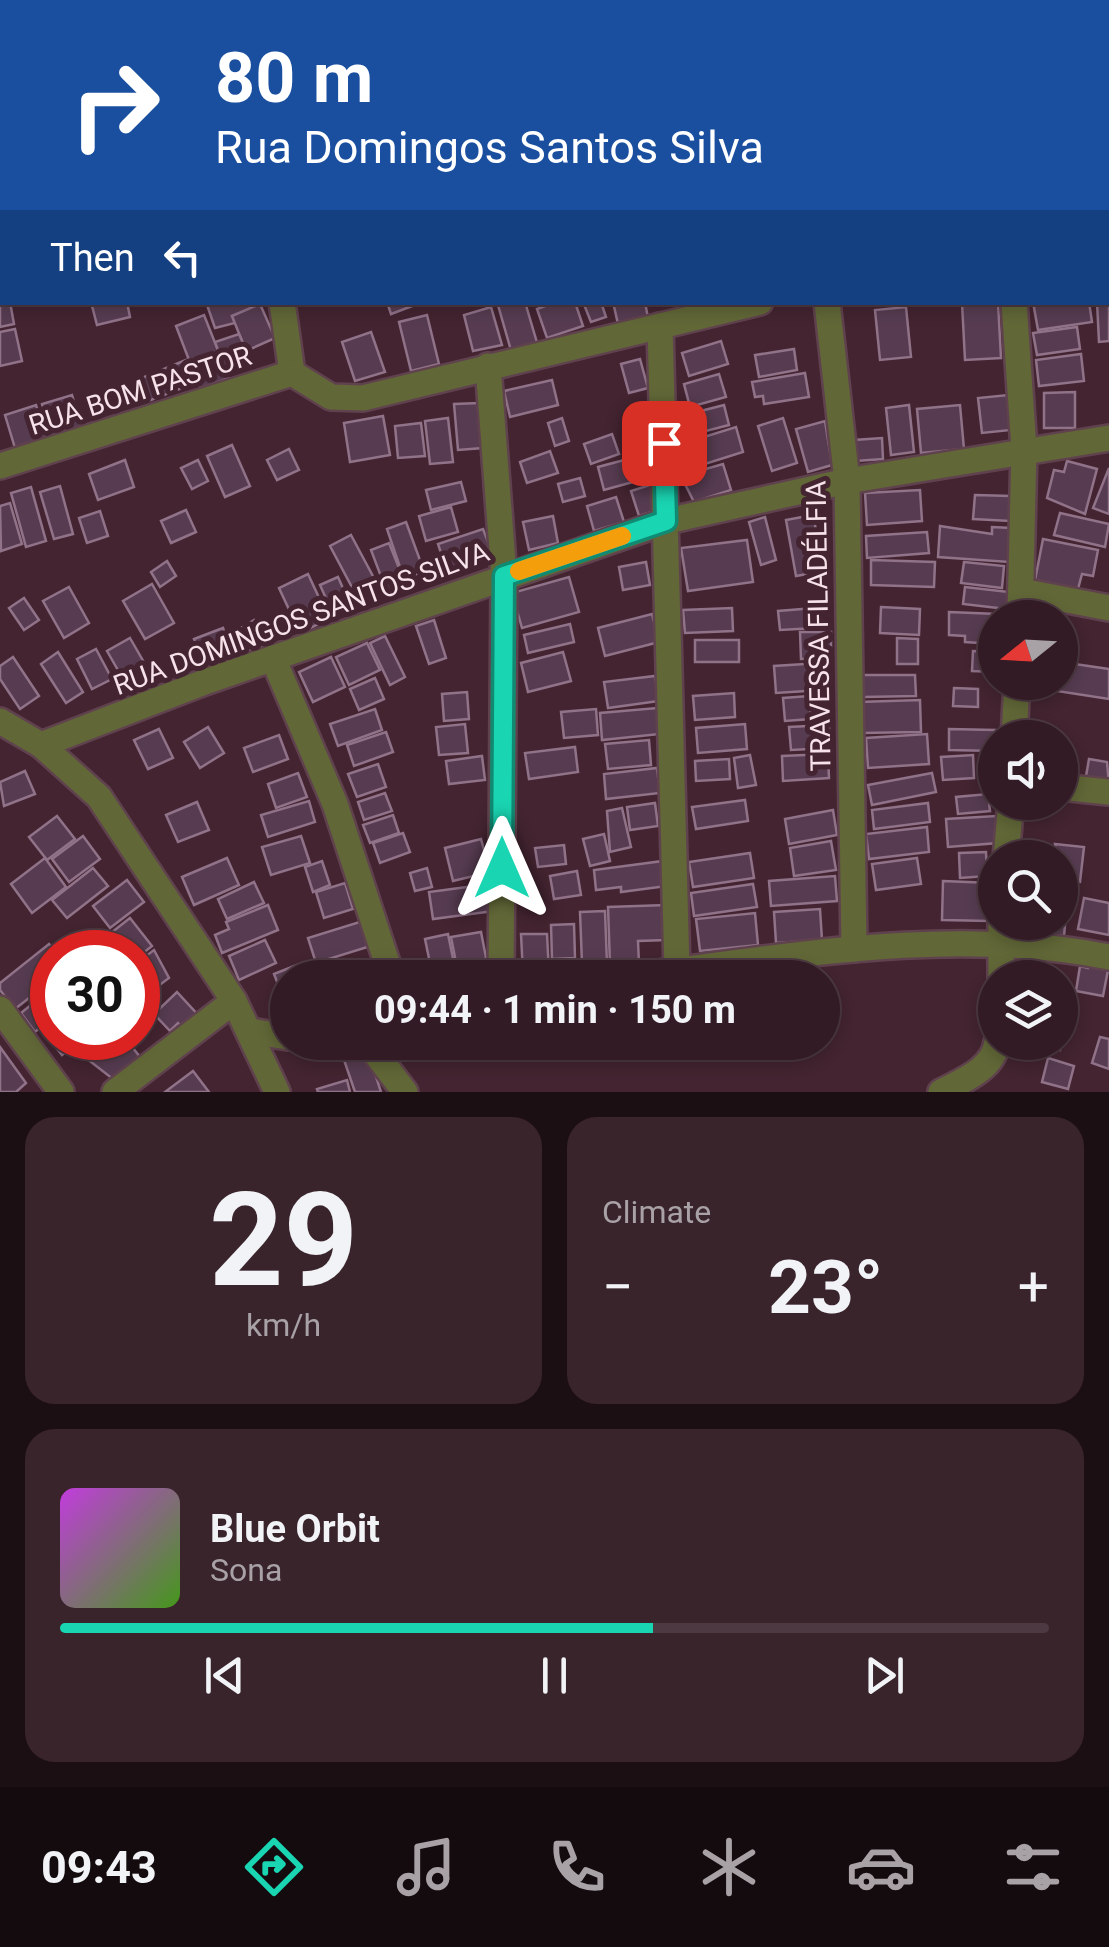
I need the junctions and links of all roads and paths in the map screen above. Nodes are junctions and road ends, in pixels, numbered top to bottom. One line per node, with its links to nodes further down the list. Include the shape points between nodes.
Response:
1 (282, 305): 7 (street)
2 (748, 305): 5 (street, RUA BOM PASTOR)
3 (827, 305): 11 (street, TRAVESSA FILADÉLFIA)
4 (1014, 305): 9 (street)
5 (660, 326): 6 (street, RUA BOM PASTOR); 12 (street)
6 (488, 366): 7 (street, RUA BOM PASTOR, via 364,398 332,397); 13 (street)
7 (292, 373): 10 (street, RUA BOM PASTOR)
8 (1109, 438): 9 (street, RUA DOMINGOS SANTOS SILVA)
9 (1024, 449): 11 (street, RUA DOMINGOS SANTOS SILVA); 14 (street)
10 (0, 466)
11 (847, 482): 12 (street, RUA DOMINGOS SANTOS SILVA); 24 (street, TRAVESSA FILADÉLFIA)
12 (666, 521): 13 (street, RUA DOMINGOS SANTOS SILVA); 28 (street)
13 (504, 576): 17 (street, RUA DOMINGOS SANTOS SILVA); 27 (street)
14 (1020, 600)
15 (1078, 607): 16 (street)
16 (1109, 608)
17 (272, 658): 19 (street, RUA DOMINGOS SANTOS SILVA); 26 (street, via 335,804)
18 (0, 722): 19 (street)
19 (41, 745): 30 (street, via 99,797)
20 (1078, 789): 21 (street)
21 (1109, 792)
22 (978, 935): 24 (street)
23 (1035, 940): 25 (street)
24 (854, 949): 29 (street)
25 (1109, 957)
26 (386, 960)
27 (500, 960)
28 (677, 960)
29 (766, 960)
30 (234, 1001): 32 (street); 38 (street)
31 (0, 1009): 37 (street)
32 (249, 1031): 33 (street); 39 (street)
33 (270, 1034)
34 (381, 1060): 40 (street)
35 (990, 1060): 36 (street)
36 (976, 1082): 41 (street)
37 (61, 1092)
38 (114, 1092)
39 (277, 1092)
40 (405, 1092)
41 (941, 1092)

